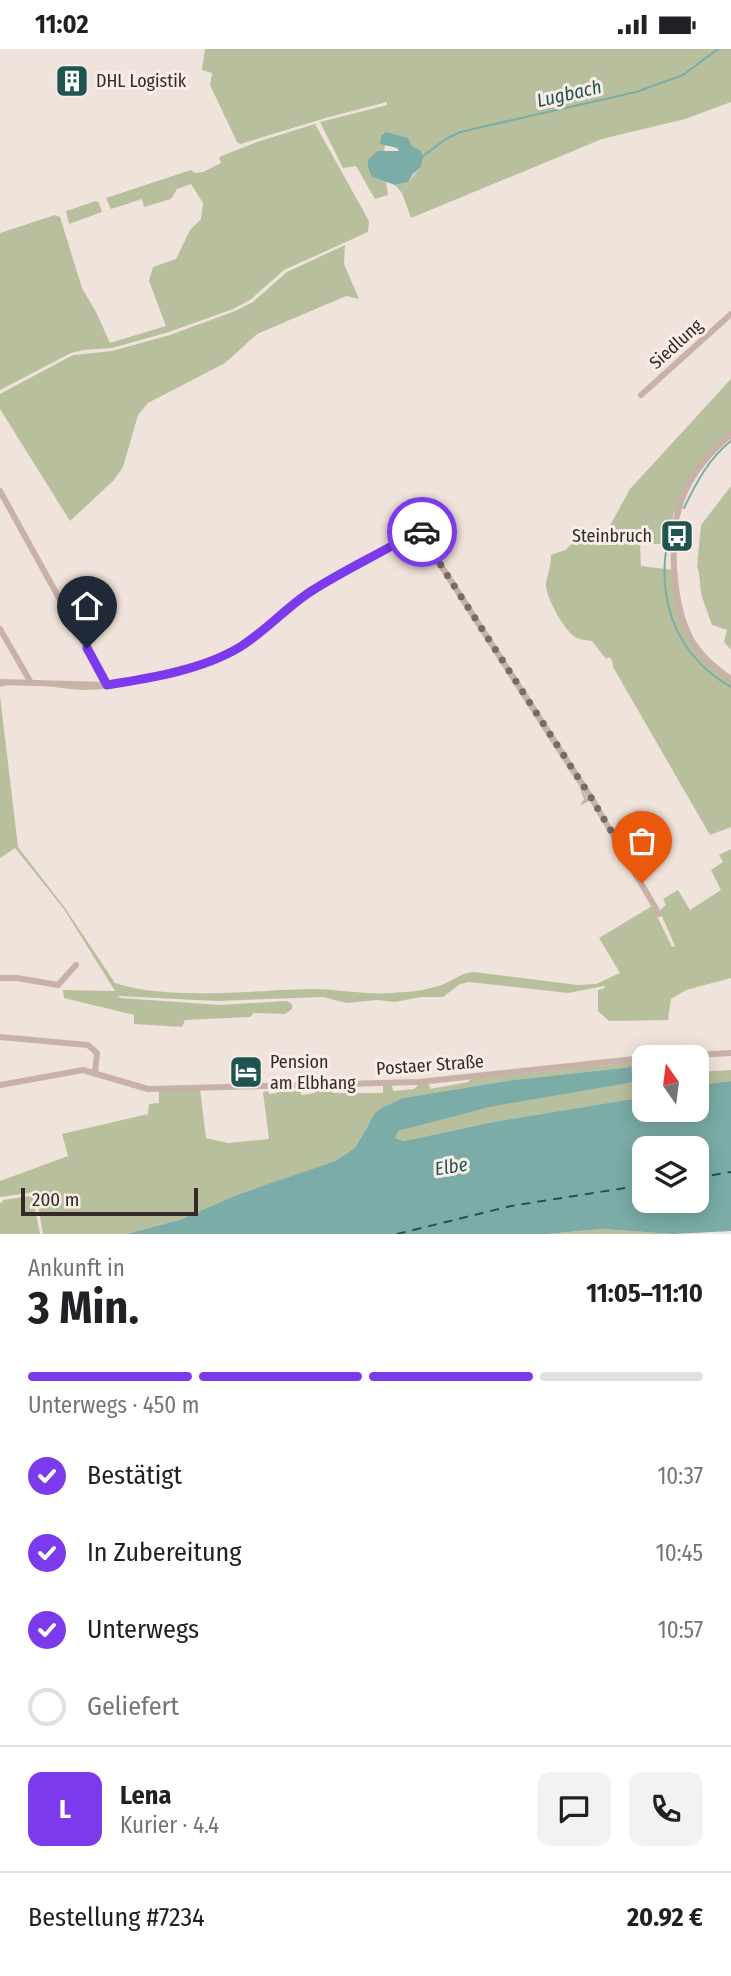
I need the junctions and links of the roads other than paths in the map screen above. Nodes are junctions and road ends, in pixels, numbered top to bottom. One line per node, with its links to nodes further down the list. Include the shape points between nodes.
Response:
1 (731, 314): 2 (street, Siedlung)
2 (641, 395)
3 (731, 435): 6 (street, via 710,454 687,488 675,520 673,544 675,584 687,630 708,661)
4 (0, 491): 9 (street)
5 (0, 629): 7 (street)
6 (731, 679)
7 (30, 681): 8 (street); 9 (street)
8 (0, 682)
9 (107, 685): 10 (street, via 223,656 328,580 422,531 592,799)
10 (659, 914)
11 (76, 965): 12 (street, via 58,985)
12 (0, 978)
13 (0, 1037): 17 (street, via 92,1047 98,1058)
14 (731, 1053): 15 (street)
15 (709, 1054)
16 (632, 1059): 17 (street, Postaer Straße, via 419,1082 200,1089 148,1089)
17 (94, 1072): 18 (street, Postaer Straße, via 75,1070)
18 (0, 1084)

